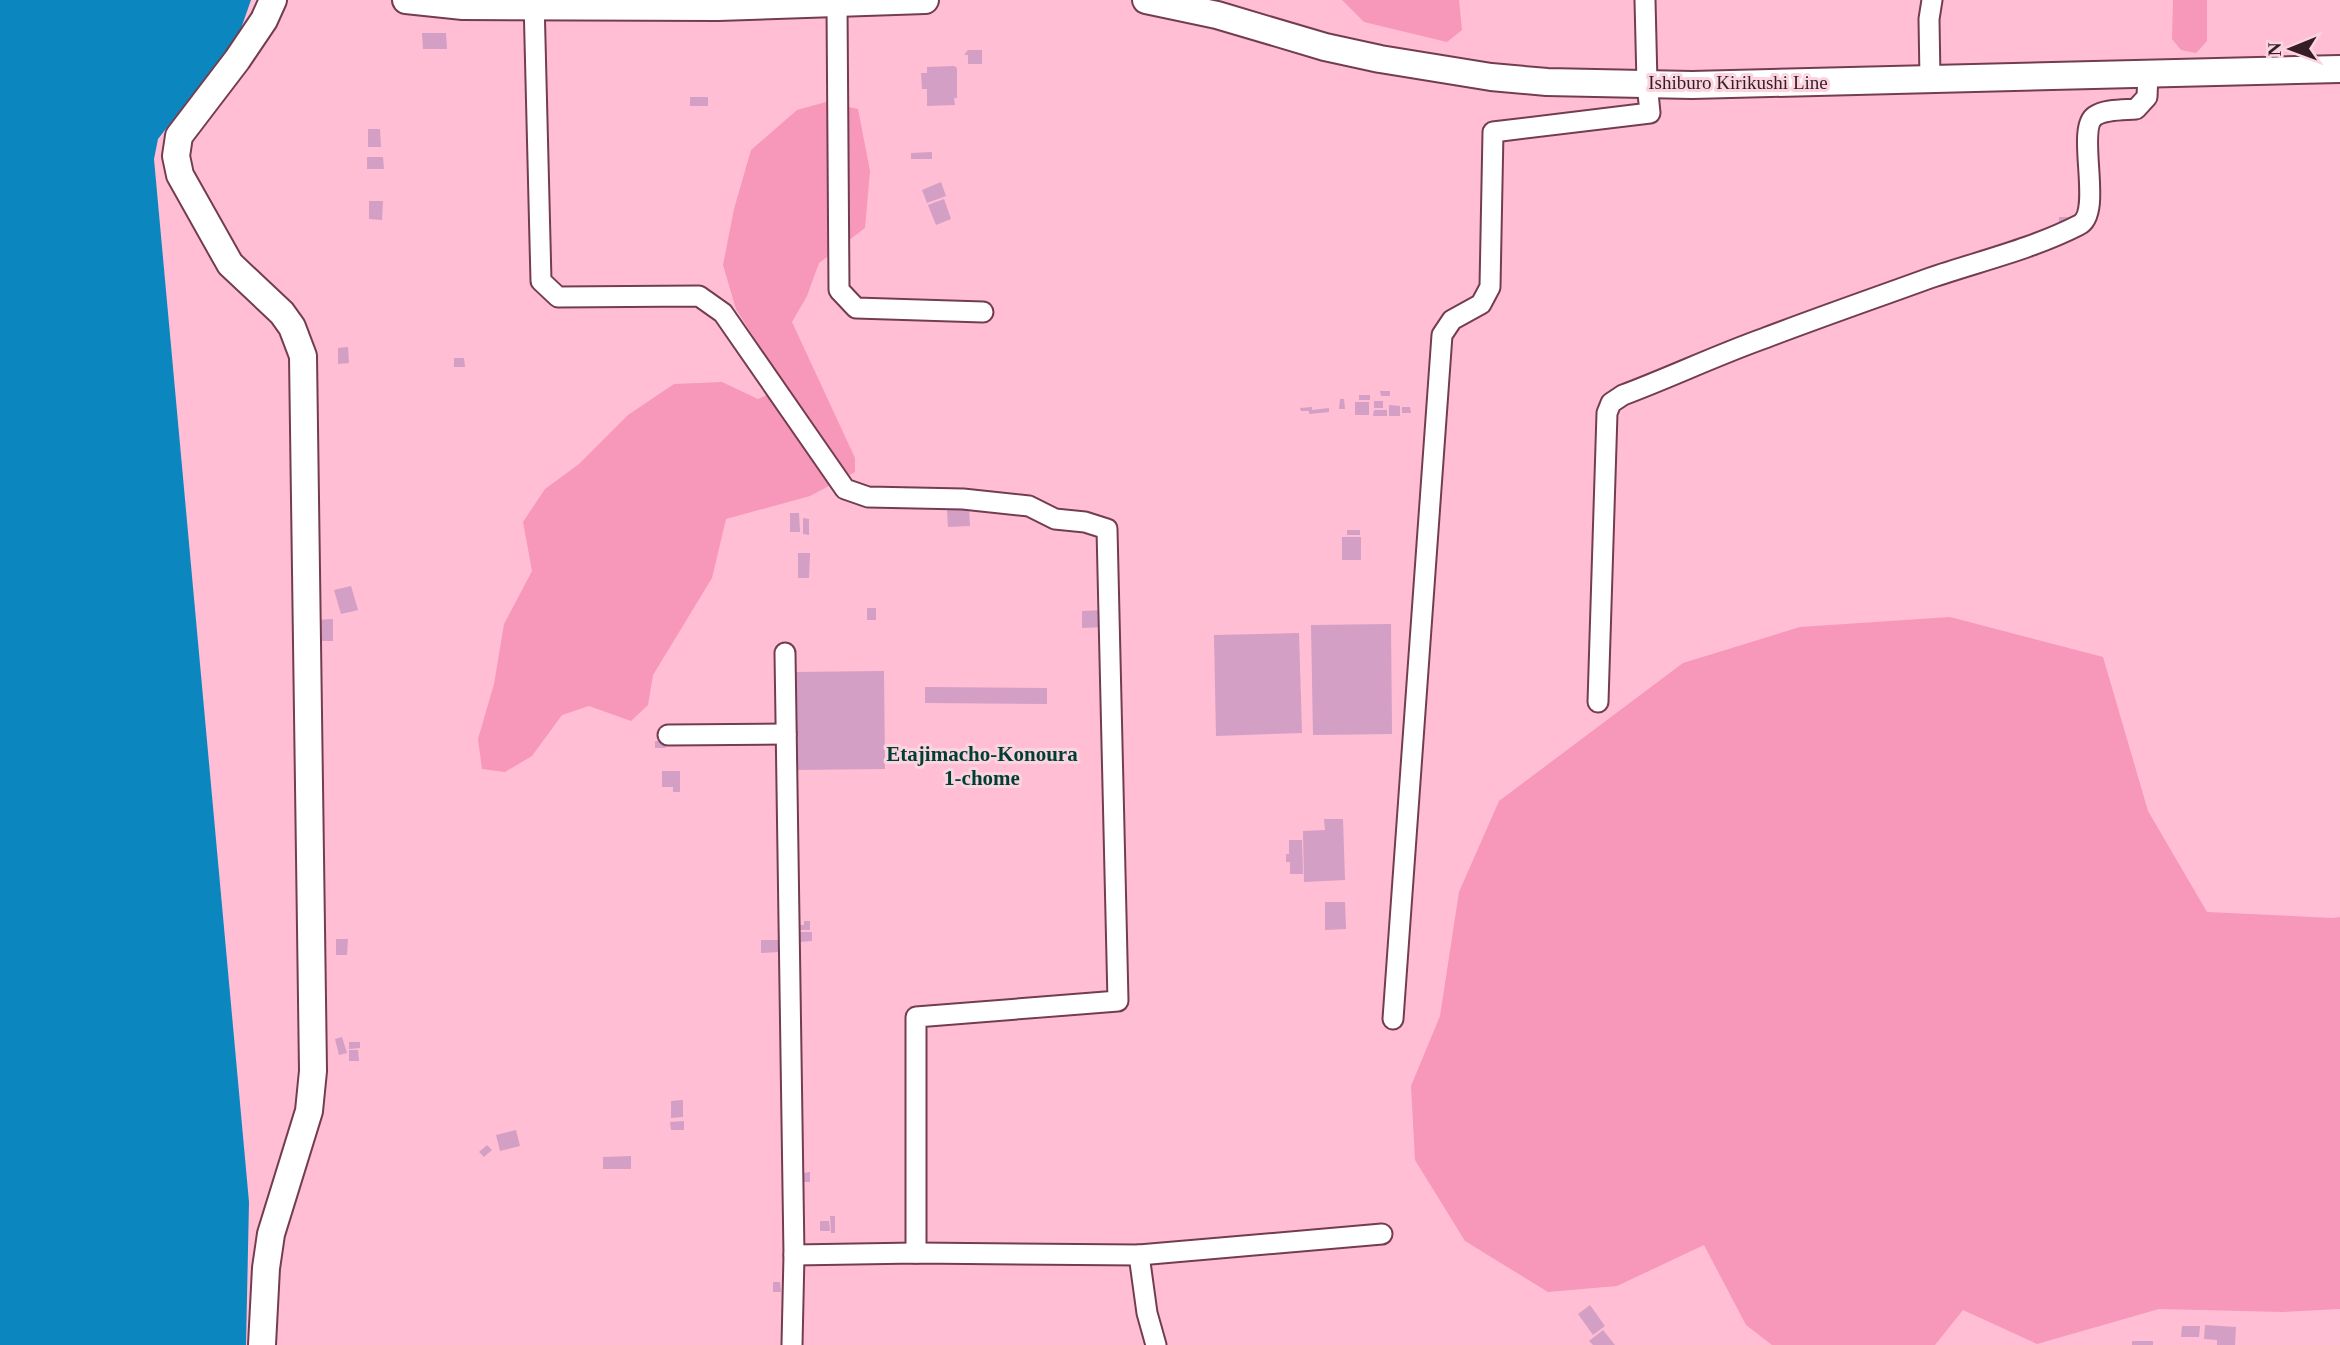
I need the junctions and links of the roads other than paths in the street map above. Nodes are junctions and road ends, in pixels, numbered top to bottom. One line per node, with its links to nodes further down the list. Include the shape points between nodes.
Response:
1 (273, 0): 24 (main road, via 237,60 179,136 176,156 180,174 230,264 282,313 303,356 313,1071 309,1111 271,1234)
2 (405, 0): 7 (main road, via 463,6)
3 (925, 0): 9 (main road)
4 (1146, 0): 13 (main road, Ishiburo Kirikushi Line, via 1217,15 1325,47 1435,69 1547,82)
5 (1645, 0): 13 (street)
6 (1931, 0): 12 (street)
7 (534, 3): 8 (main road); 21 (street, via 541,281 558,297 699,296 723,313 845,489 868,497 1029,506 1055,519 1107,529 1118,1001 916,1017)
8 (718, 4): 9 (main road)
9 (836, 5): 14 (street, via 839,290 856,308)
10 (2340, 69): 11 (main road, Ishiburo Kirikushi Line)
11 (2148, 74): 12 (main road, Ishiburo Kirikushi Line); 16 (street, via 2147,97 2136,109 2091,118 2089,212 2083,224 1763,338 1611,403 1607,413)
12 (1930, 79): 13 (main road, Ishiburo Kirikushi Line)
13 (1647, 83): 19 (street, via 1650,113 1493,132 1490,286 1481,304 1452,320 1442,335)
14 (983, 312)
15 (785, 653): 17 (street)
16 (1598, 702)
17 (786, 734): 18 (street); 22 (street)
18 (668, 735)
19 (1393, 1019)
20 (1382, 1234): 23 (street)
21 (916, 1253): 22 (street); 23 (street)
22 (794, 1255): 25 (street)
23 (1139, 1255): 26 (street)
24 (262, 1345)
25 (792, 1345)
26 (1156, 1345)

